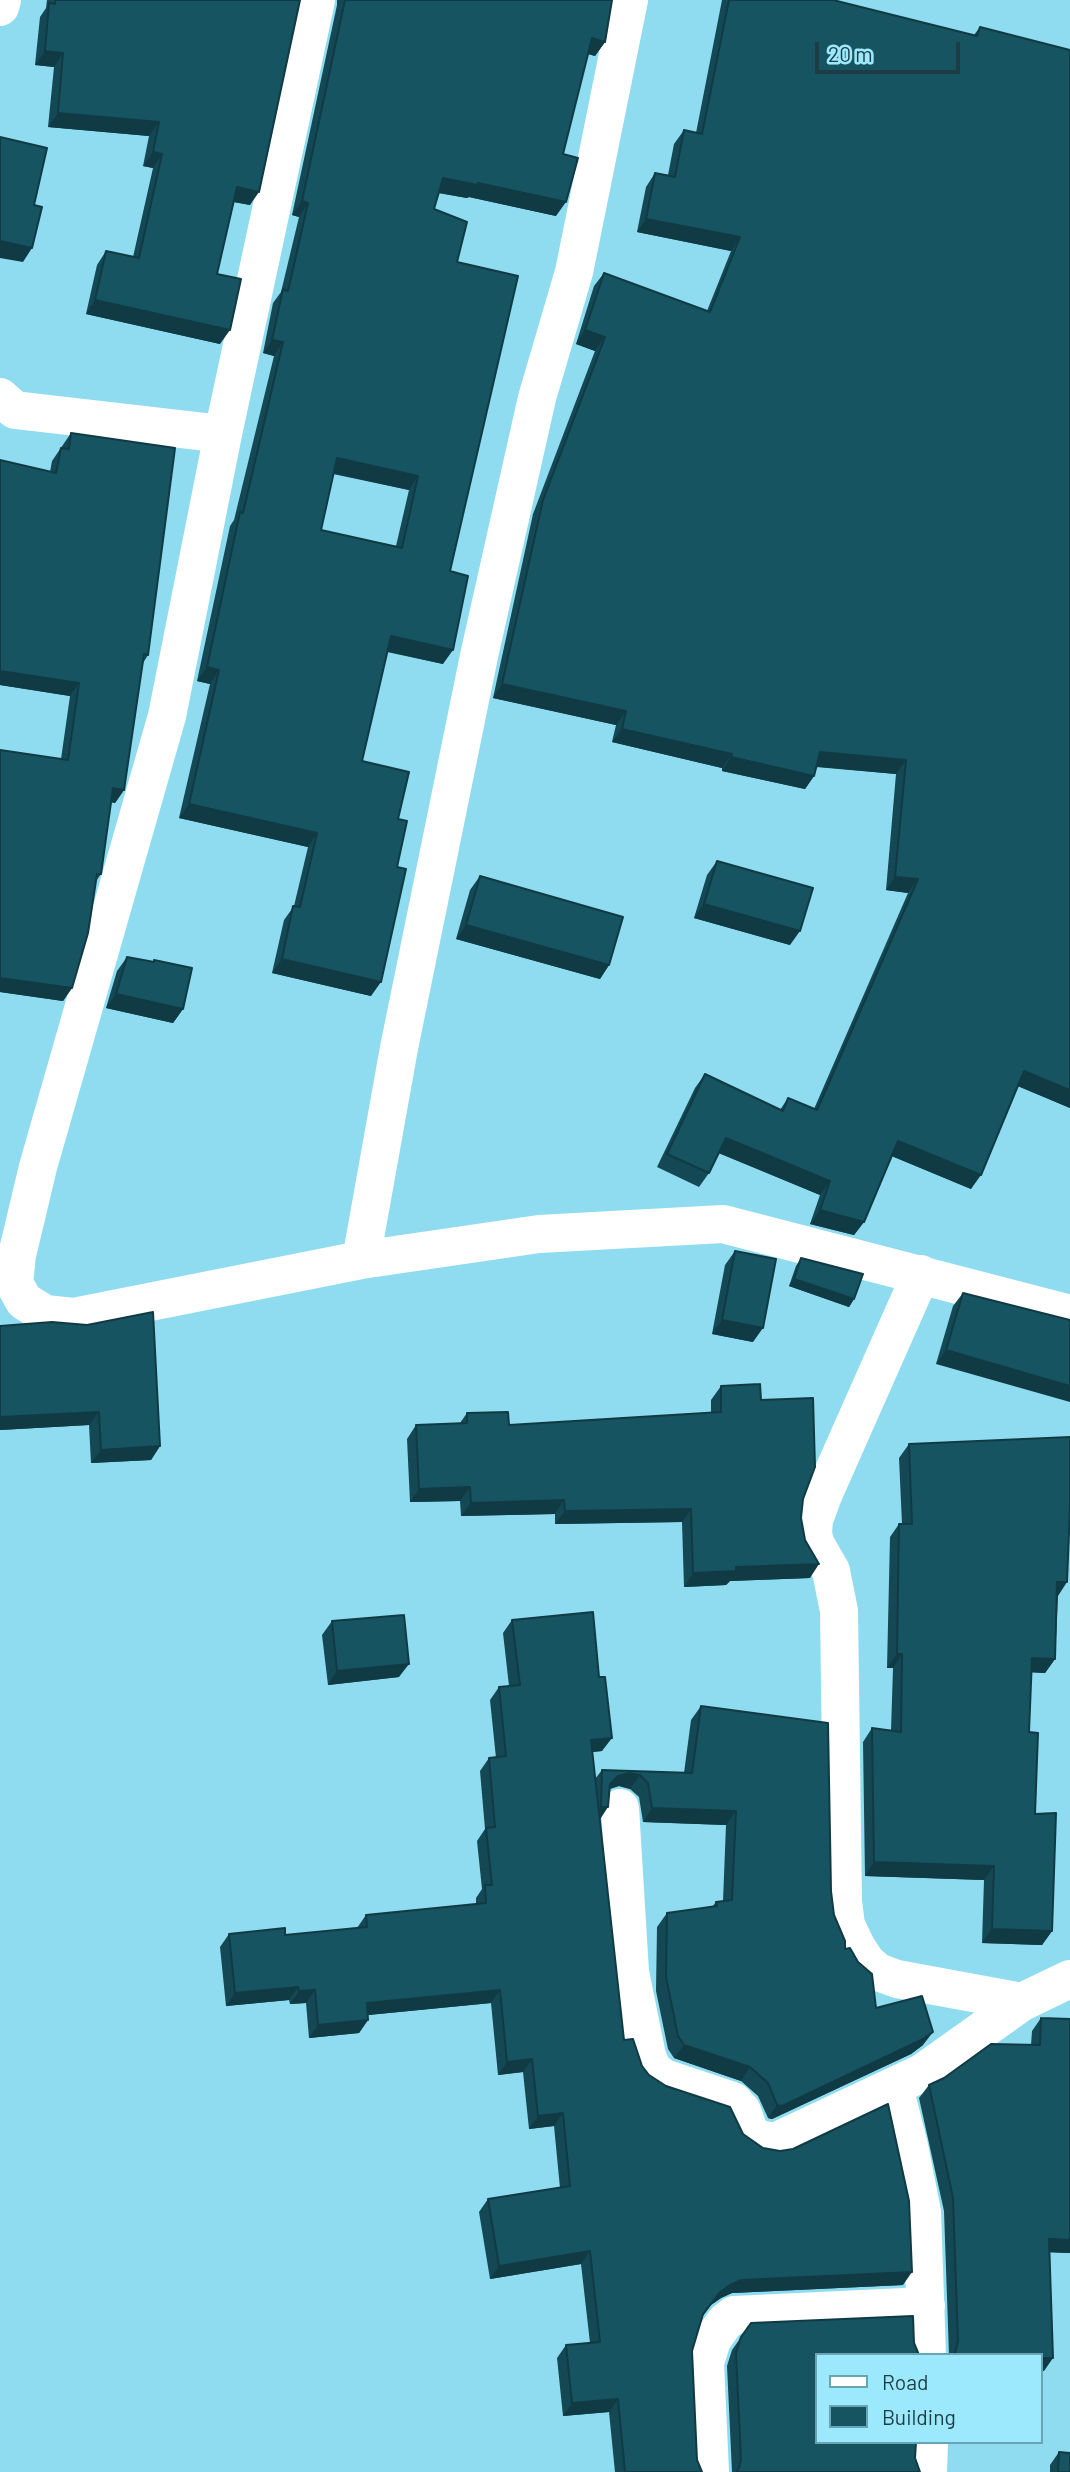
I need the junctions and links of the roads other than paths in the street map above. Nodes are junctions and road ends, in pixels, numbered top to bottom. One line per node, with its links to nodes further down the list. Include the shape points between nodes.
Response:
1 (2, 0): 4 (street)
2 (316, 0): 6 (street)
3 (629, 0): 7 (street, via 574,272 537,398 479,656)
4 (0, 7)
5 (0, 397): 6 (street, via 15,410)
6 (223, 434): 9 (street, via 167,716 38,1167)
7 (361, 1260): 8 (street, via 539,1234 723,1224); 9 (street, via 75,1317 45,1314)
8 (921, 1274): 10 (street); 14 (street, via 814,1520 815,1543 831,1571 839,1611 846,1925 867,1963 878,1972)
9 (10, 1294)
10 (1070, 1314)
11 (620, 1808): 15 (street, via 630,1972 653,2070 733,2101 749,2131 758,2139 775,2142)
12 (1070, 1973): 13 (street)
13 (1070, 1979): 14 (street)
14 (1022, 2002): 15 (street, via 922,2073)
15 (894, 2087): 16 (street, via 922,2212)
16 (926, 2306): 17 (street); 19 (street, via 734,2315 712,2340 705,2363)
17 (927, 2353)
18 (929, 2444): 20 (street)
19 (710, 2472)
20 (928, 2472)

